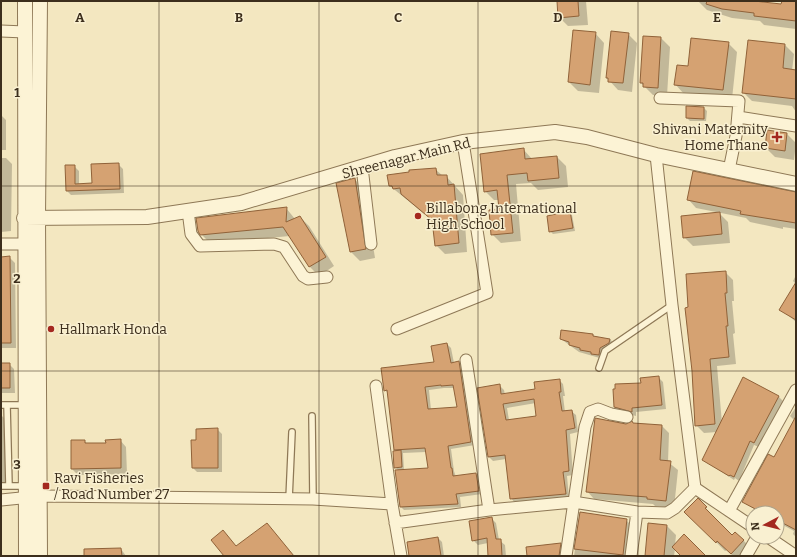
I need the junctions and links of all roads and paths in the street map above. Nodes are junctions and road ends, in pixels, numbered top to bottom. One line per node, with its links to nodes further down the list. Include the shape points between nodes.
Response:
1 (25, 1): 4 (street)
2 (40, 1): 14 (street)
3 (1, 31): 4 (street)
4 (25, 32): 14 (street)
5 (660, 98): 6 (street, via 739,101)
6 (738, 117): 7 (street); 11 (street)
7 (796, 126)
8 (463, 142): 9 (street, Shreenagar Main Rd, via 555,132 587,137); 10 (street, Shreenagar Main Rd); 20 (street, via 487,293)
9 (656, 156): 11 (street, Shreenagar Main Rd); 19 (street)
10 (362, 167): 13 (street, Shreenagar Main Rd, via 241,203); 17 (street)
11 (729, 170): 12 (street, Shreenagar Main Rd)
12 (796, 184)
13 (188, 211): 14 (street, Shreenagar Main Rd, via 147,217); 18 (street, via 191,234 200,246 274,244 284,247 303,276 308,279)
14 (31, 217): 16 (street); 34 (street)
15 (1, 244): 16 (street)
16 (24, 244): 26 (street)
17 (371, 244)
18 (327, 276)
19 (672, 304): 22 (lane, via 605,350); 32 (street)
20 (397, 329)
21 (466, 360): 40 (street)
22 (599, 368)
23 (376, 386): 39 (street)
24 (796, 390): 41 (street)
25 (4, 405): 26 (lane); 31 (lane)
26 (26, 405): 33 (street)
27 (312, 416): 35 (lane)
28 (627, 417): 38 (street, via 598,409 590,412 585,427)
29 (292, 432): 37 (lane)
30 (1, 486): 31 (lane)
31 (9, 486): 33 (lane)
32 (695, 488): 41 (street); 42 (street, via 667,513)
33 (26, 492): 34 (street); 36 (street); 47 (street)
34 (41, 496): 37 (street); 48 (street)
35 (313, 499): 37 (street); 39 (street)
36 (1, 500)
37 (289, 500)
38 (573, 502): 40 (street); 42 (street); 50 (street)
39 (392, 504): 44 (street)
40 (489, 510): 44 (street)
41 (729, 511): 43 (street)
42 (636, 512): 51 (street)
43 (745, 522)
44 (395, 523): 49 (street)
45 (752, 545): 52 (street)
46 (780, 545): 53 (street)
47 (26, 556)
48 (40, 556)
49 (401, 556)
50 (566, 556)
51 (632, 556)
52 (746, 556)
53 (796, 556)

